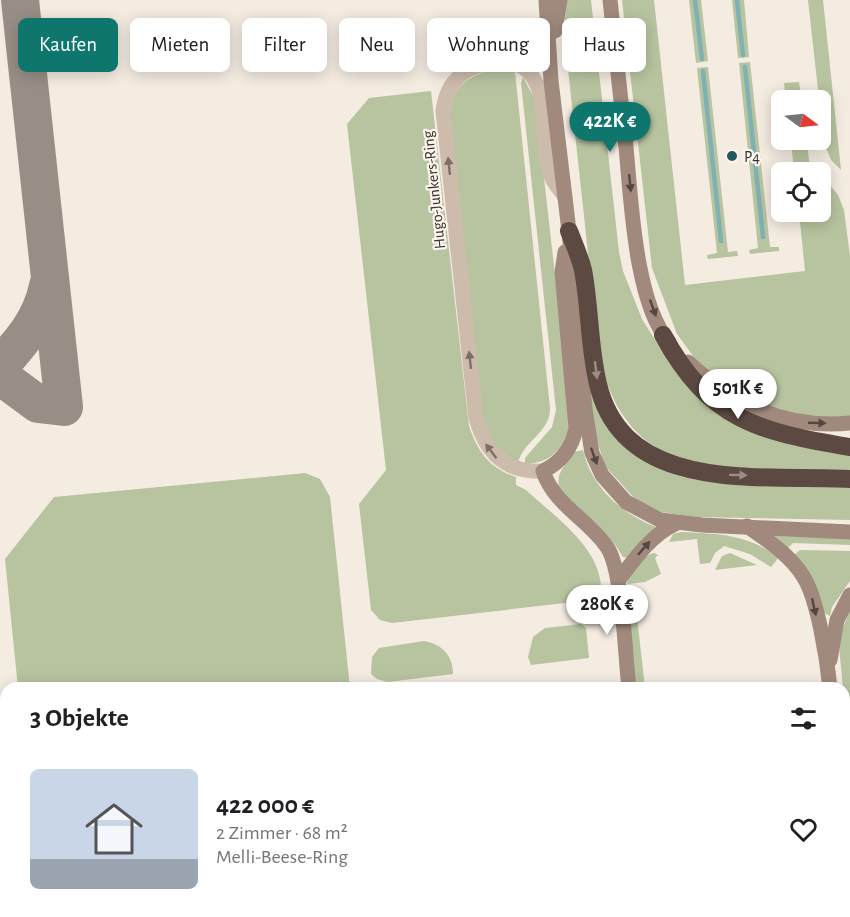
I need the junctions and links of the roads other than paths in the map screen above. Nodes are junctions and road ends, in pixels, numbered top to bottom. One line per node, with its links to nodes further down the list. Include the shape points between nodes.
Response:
1 (546, 0): 4 (street, Hugo-Junkers-Ring, via 551,81)
2 (560, 0): 4 (street, Hugo-Junkers-Ring, via 555,32 572,174)
3 (610, 0): 6 (street, one-way to 6, via 636,238 643,281)
4 (566, 197): 5 (street, Hugo-Junkers-Ring); 9 (street, Hugo-Junkers-Ring, one-way to 4, via 520,470 501,462 486,445 476,418 443,111 447,91 463,73 499,62 520,64 531,73 539,92 551,178)
5 (569, 231): 9 (street, via 562,272 576,428 561,460); 10 (highway, one-way to 10, via 583,268 598,385 619,426 633,442 677,467 711,475); 11 (street, Hugo-Junkers-Ring, one-way to 11, via 592,453 602,475 626,502 660,520)
6 (663, 335): 7 (street, one-way to 7, via 705,379 752,409 805,423); 8 (highway, via 696,387 744,420 800,439)
7 (850, 423)
8 (850, 447)
9 (543, 471): 16 (street, via 553,494 607,547)
10 (850, 479)
11 (677, 523): 13 (street, Hugo-Junkers-Ring); 16 (street, one-way to 11, via 645,546)
12 (850, 524): 14 (street)
13 (747, 526): 14 (street, Hugo-Junkers-Ring); 18 (street, one-way to 18, via 787,557 803,575 810,589)
14 (776, 527): 15 (street, Hugo-Junkers-Ring)
15 (850, 532)
16 (618, 581): 19 (street)
17 (850, 595): 18 (street, via 837,620)
18 (829, 681)
19 (628, 682)

